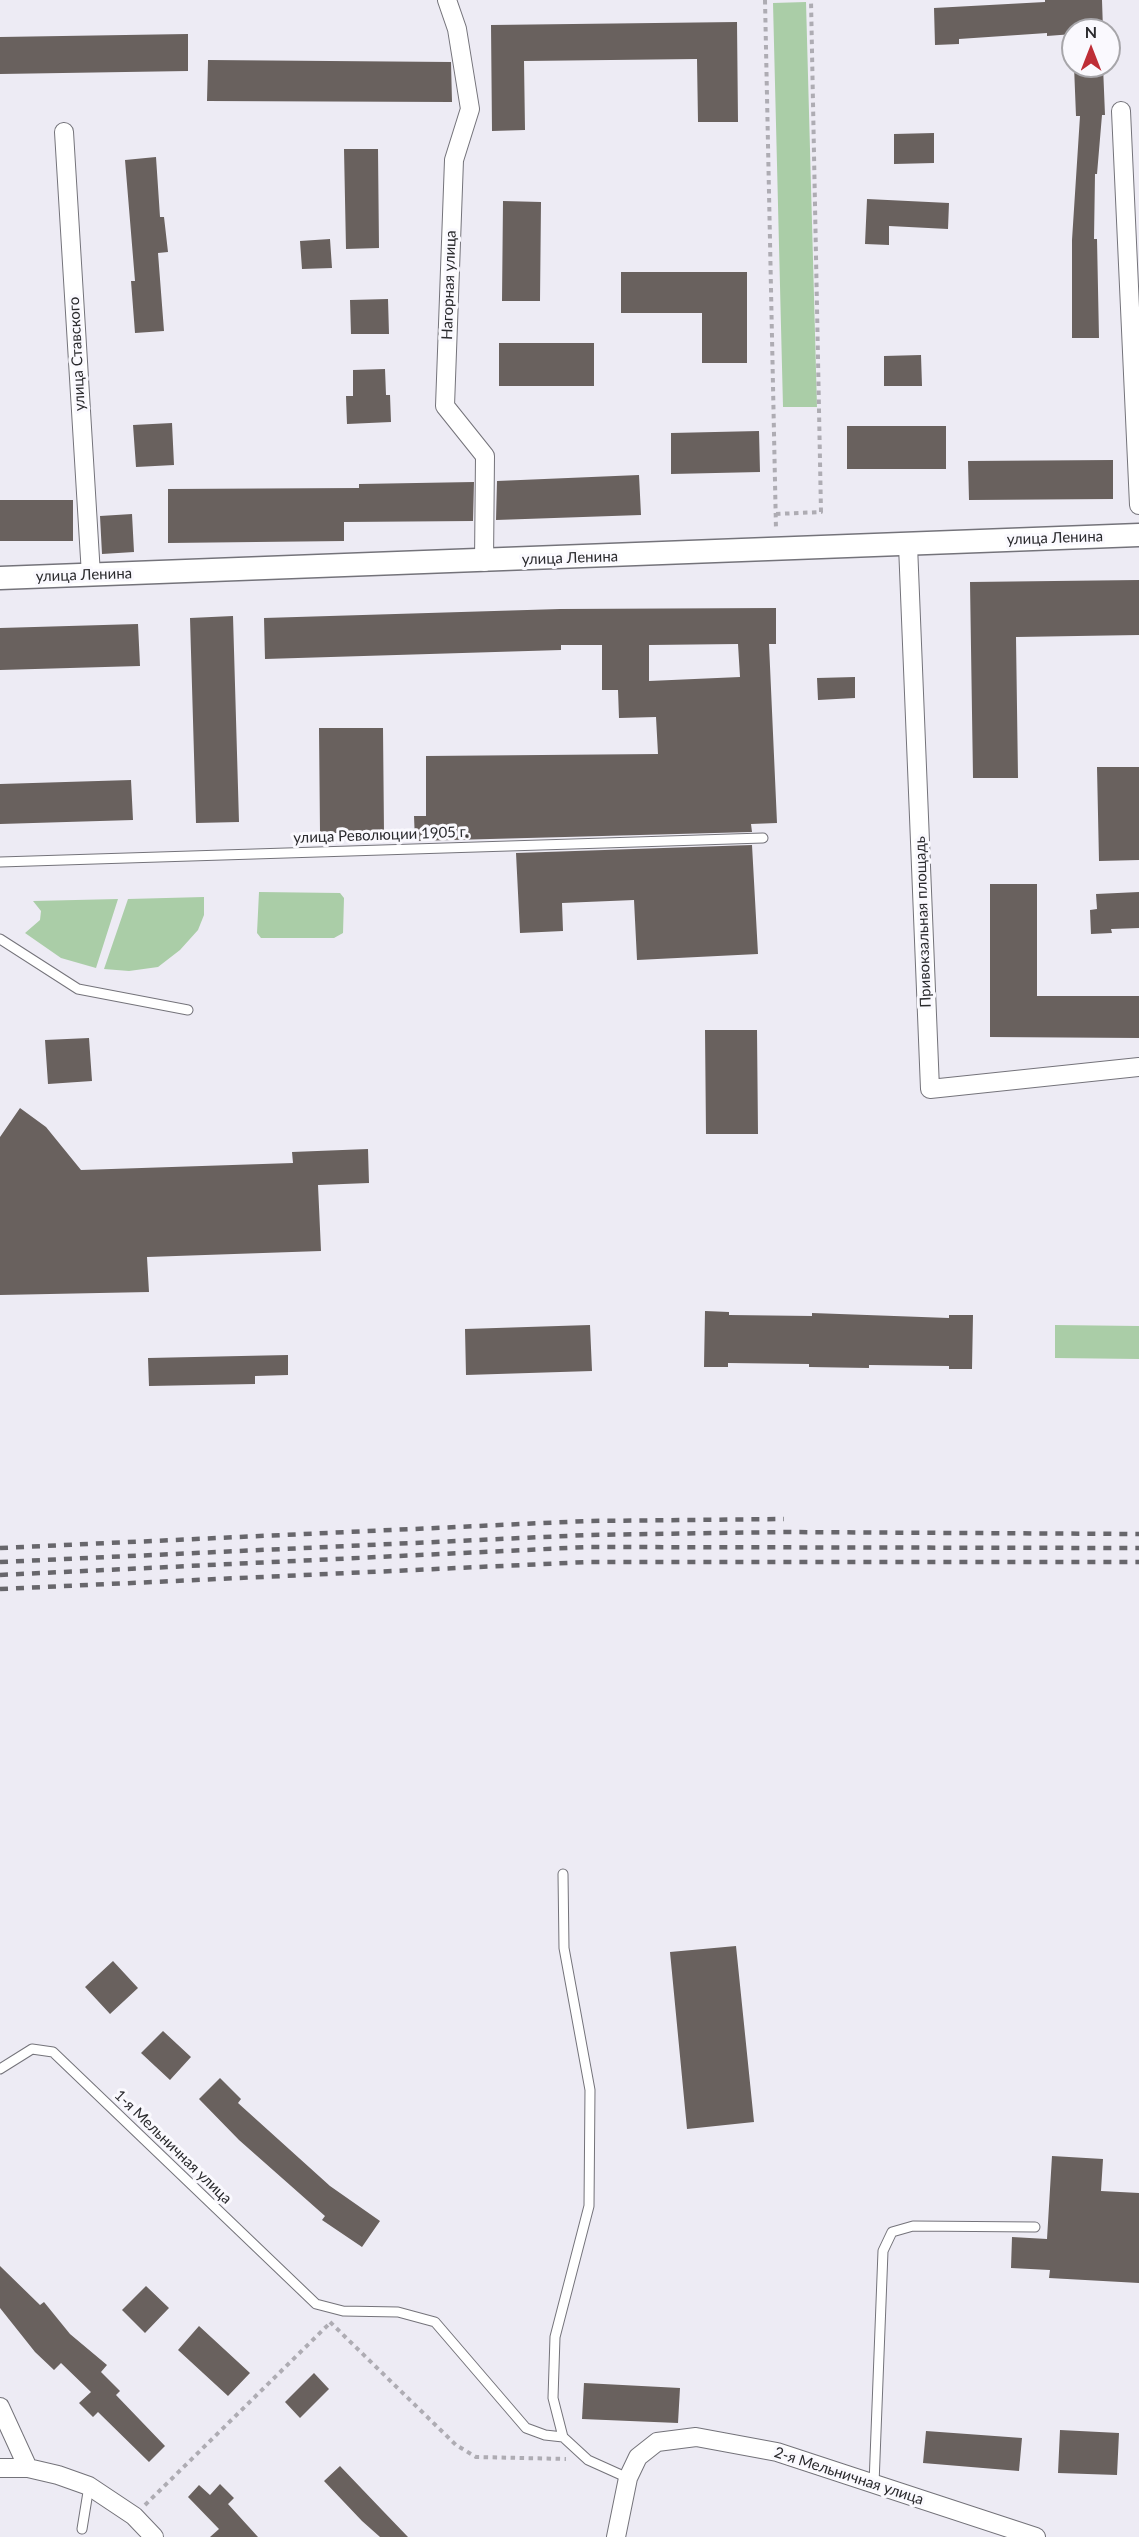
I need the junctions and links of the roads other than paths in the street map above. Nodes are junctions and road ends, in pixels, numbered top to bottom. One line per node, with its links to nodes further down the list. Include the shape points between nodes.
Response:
1 (447, 0): 7 (street, Нагорная улица, via 457,29 470,109 454,159 445,406 485,456)
2 (1121, 111): 4 (street)
3 (64, 132): 8 (street, улица Ставского)
4 (1139, 506)
5 (1139, 535): 6 (street, улица Ленина)
6 (908, 544): 7 (street, улица Ленина); 14 (street, Привокзальная площадь, via 930,1089)
7 (484, 562): 8 (street, улица Ленина)
8 (91, 575): 9 (street, улица Ленина)
9 (0, 578)
10 (764, 838): 11 (lane, улица Революции 1905 г.)
11 (0, 862)
12 (0, 939): 13 (lane, via 78,989)
13 (188, 1010)
14 (1139, 1066)
15 (562, 1874): 19 (lane, via 564,1948 590,2102 589,2206 555,2337 553,2398)
16 (0, 2069): 19 (lane, 1-я Мельничная улица, via 32,2049 53,2052 316,2304 343,2312 398,2312 435,2322 526,2428)
17 (1035, 2227): 23 (lane, via 913,2226 892,2232 883,2251)
18 (0, 2407): 21 (street)
19 (562, 2437): 22 (lane, via 588,2460)
20 (0, 2468): 21 (street)
21 (28, 2468): 24 (street)
22 (628, 2478): 23 (street, 2-я Мельничная улица, via 638,2457 657,2442 696,2438 777,2452); 27 (street, 2-я Мельничная улица)
23 (874, 2484): 28 (street, 2-я Мельничная улица)
24 (89, 2486): 25 (lane); 26 (street, via 134,2516)
25 (82, 2529)
26 (154, 2537)
27 (616, 2537)
28 (1036, 2537)

